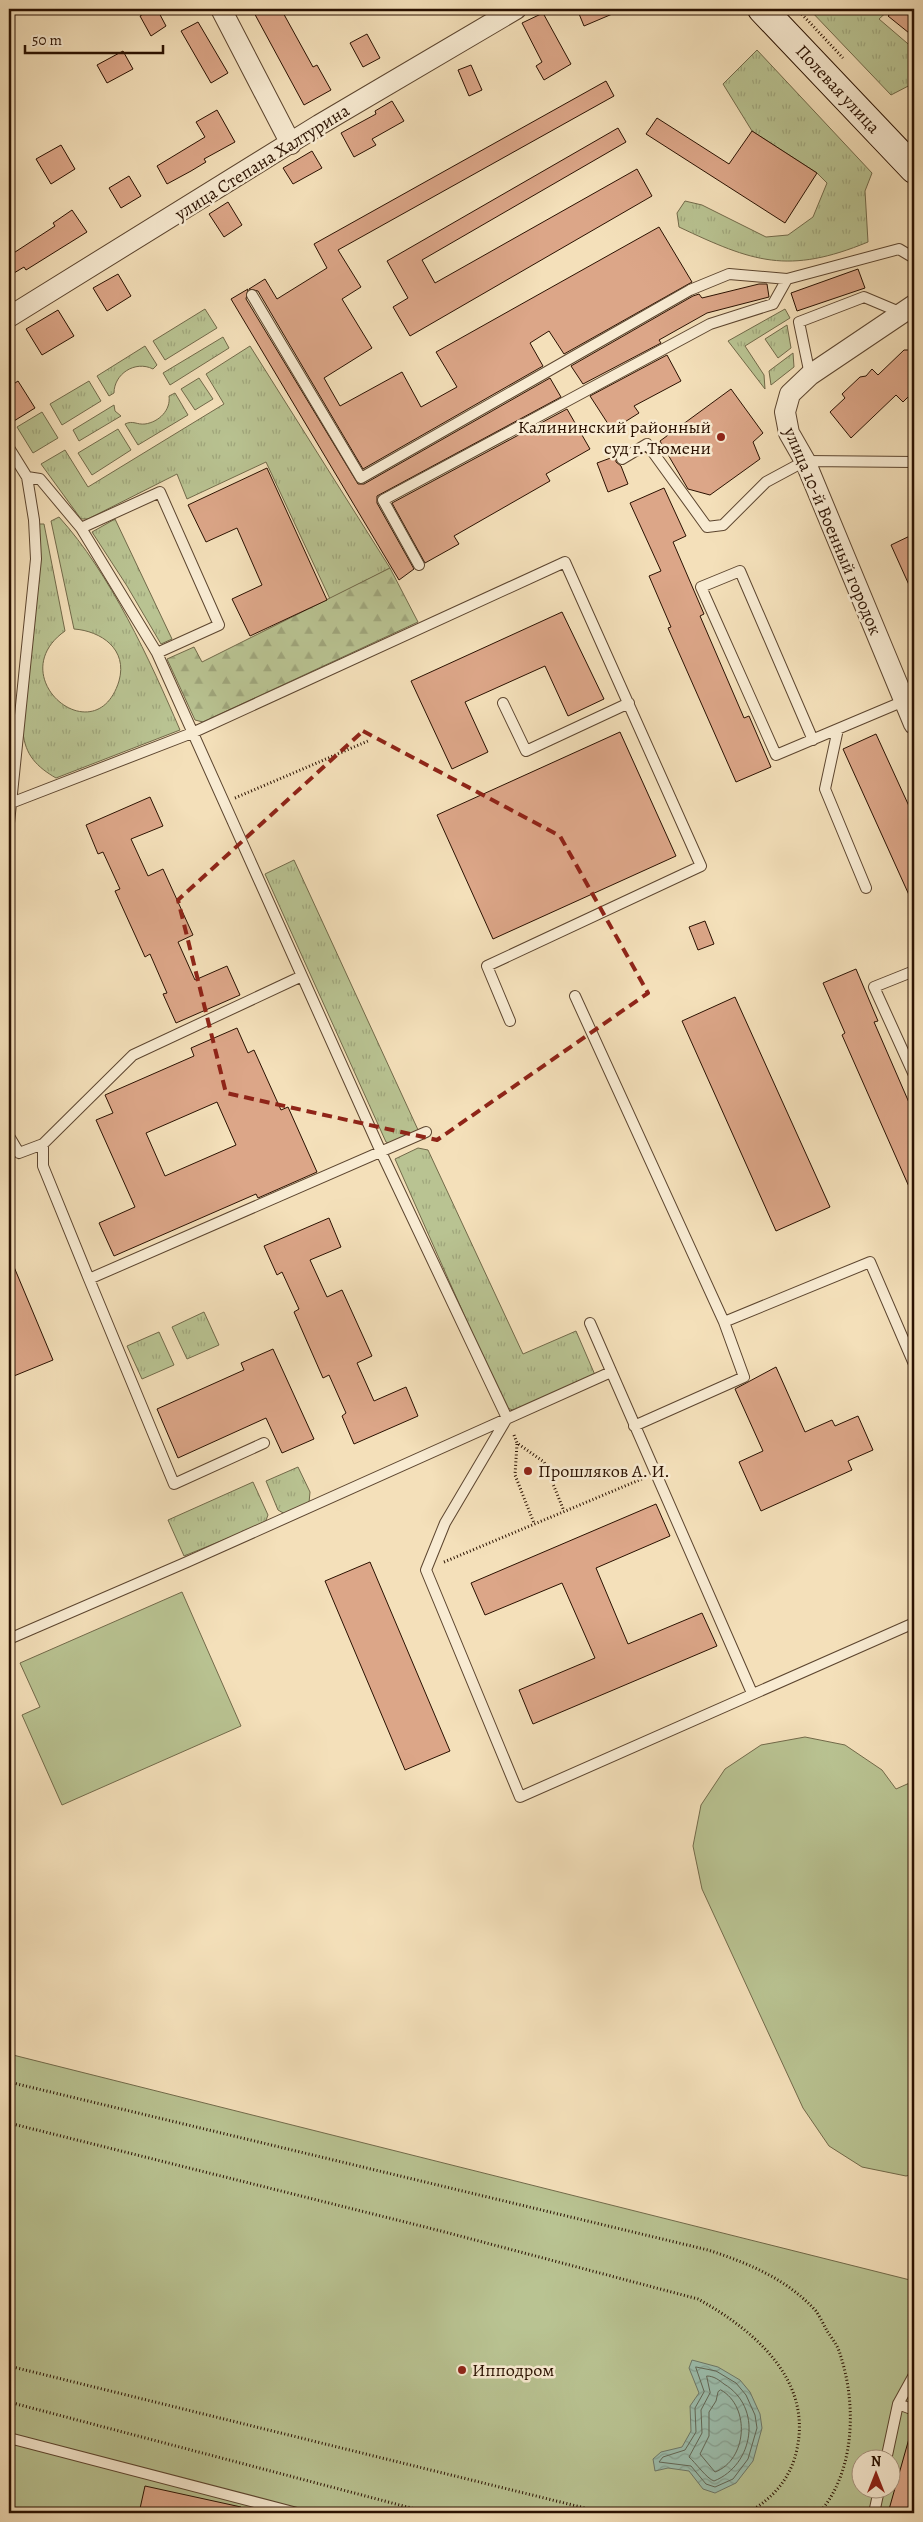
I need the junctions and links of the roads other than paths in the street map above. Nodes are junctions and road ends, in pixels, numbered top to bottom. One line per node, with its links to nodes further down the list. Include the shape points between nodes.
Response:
1 (221, 9): 4 (street)
2 (516, 9): 4 (street, улица Степана Халтурина)
3 (762, 9): 5 (street, Полевая улица)
4 (291, 144): 10 (street, улица Степана Халтурина)
5 (914, 169)
6 (914, 258): 7 (lane, via 899,249)
7 (787, 279): 8 (lane, via 729,274 690,290 361,478); 18 (lane, via 773,304 710,324 383,500)
8 (252, 295)
9 (908, 309): 11 (street, улица 10-й Военный городок); 11 (lane, via 864,297 799,322)
10 (9, 317)
11 (810, 375): 14 (street, улица 10-й Военный городок, via 790,394 785,412 789,433)
12 (9, 448): 16 (lane)
13 (622, 459): 14 (lane, via 647,444 707,527 723,525 766,482)
14 (806, 461): 15 (lane); 20 (street, улица 10-й Военный городок)
15 (914, 462)
16 (27, 478): 17 (lane, via 40,479); 27 (lane, via 36,559)
17 (81, 528): 19 (lane); 19 (lane, via 160,492 219,624)
18 (418, 565)
19 (156, 653): 25 (lane)
20 (904, 701): 23 (street, улица 10-й Военный городок); 24 (lane)
21 (503, 703): 22 (lane, via 526,751)
22 (629, 703): 25 (lane, via 565,562); 33 (lane, via 701,866 486,966)
23 (914, 724)
24 (838, 729): 26 (lane); 29 (lane, via 825,789)
25 (192, 733): 27 (lane); 31 (lane)
26 (813, 740): 26 (lane, via 776,756 701,587 740,572)
27 (11, 803): 28 (lane)
28 (9, 823)
29 (866, 888)
30 (914, 972): 34 (lane, via 874,987)
31 (302, 976): 37 (lane, via 133,1055); 38 (lane)
32 (576, 996): 40 (lane)
33 (510, 1021)
34 (914, 1075)
35 (426, 1132): 38 (lane)
36 (9, 1136): 37 (lane, via 19,1153)
37 (43, 1144): 39 (lane, via 43,1166)
38 (381, 1152): 39 (lane); 44 (lane)
39 (89, 1279): 46 (lane, via 174,1484)
40 (724, 1322): 42 (lane, via 870,1262); 45 (lane, via 744,1377)
41 (590, 1323): 43 (lane)
42 (914, 1364)
43 (611, 1372): 44 (lane); 45 (lane)
44 (507, 1418): 48 (lane); 49 (lane, via 445,1523 426,1570 520,1797)
45 (634, 1426): 49 (lane)
46 (264, 1443)
47 (914, 1623): 49 (lane)
48 (9, 1638)
49 (752, 1693)
50 (914, 2375): 51 (lane)
51 (898, 2404): 52 (lane); 54 (lane)
52 (914, 2410)
53 (9, 2438): 56 (lane)
54 (888, 2450)
55 (877, 2500): 57 (lane)
56 (297, 2513)
57 (874, 2513)

